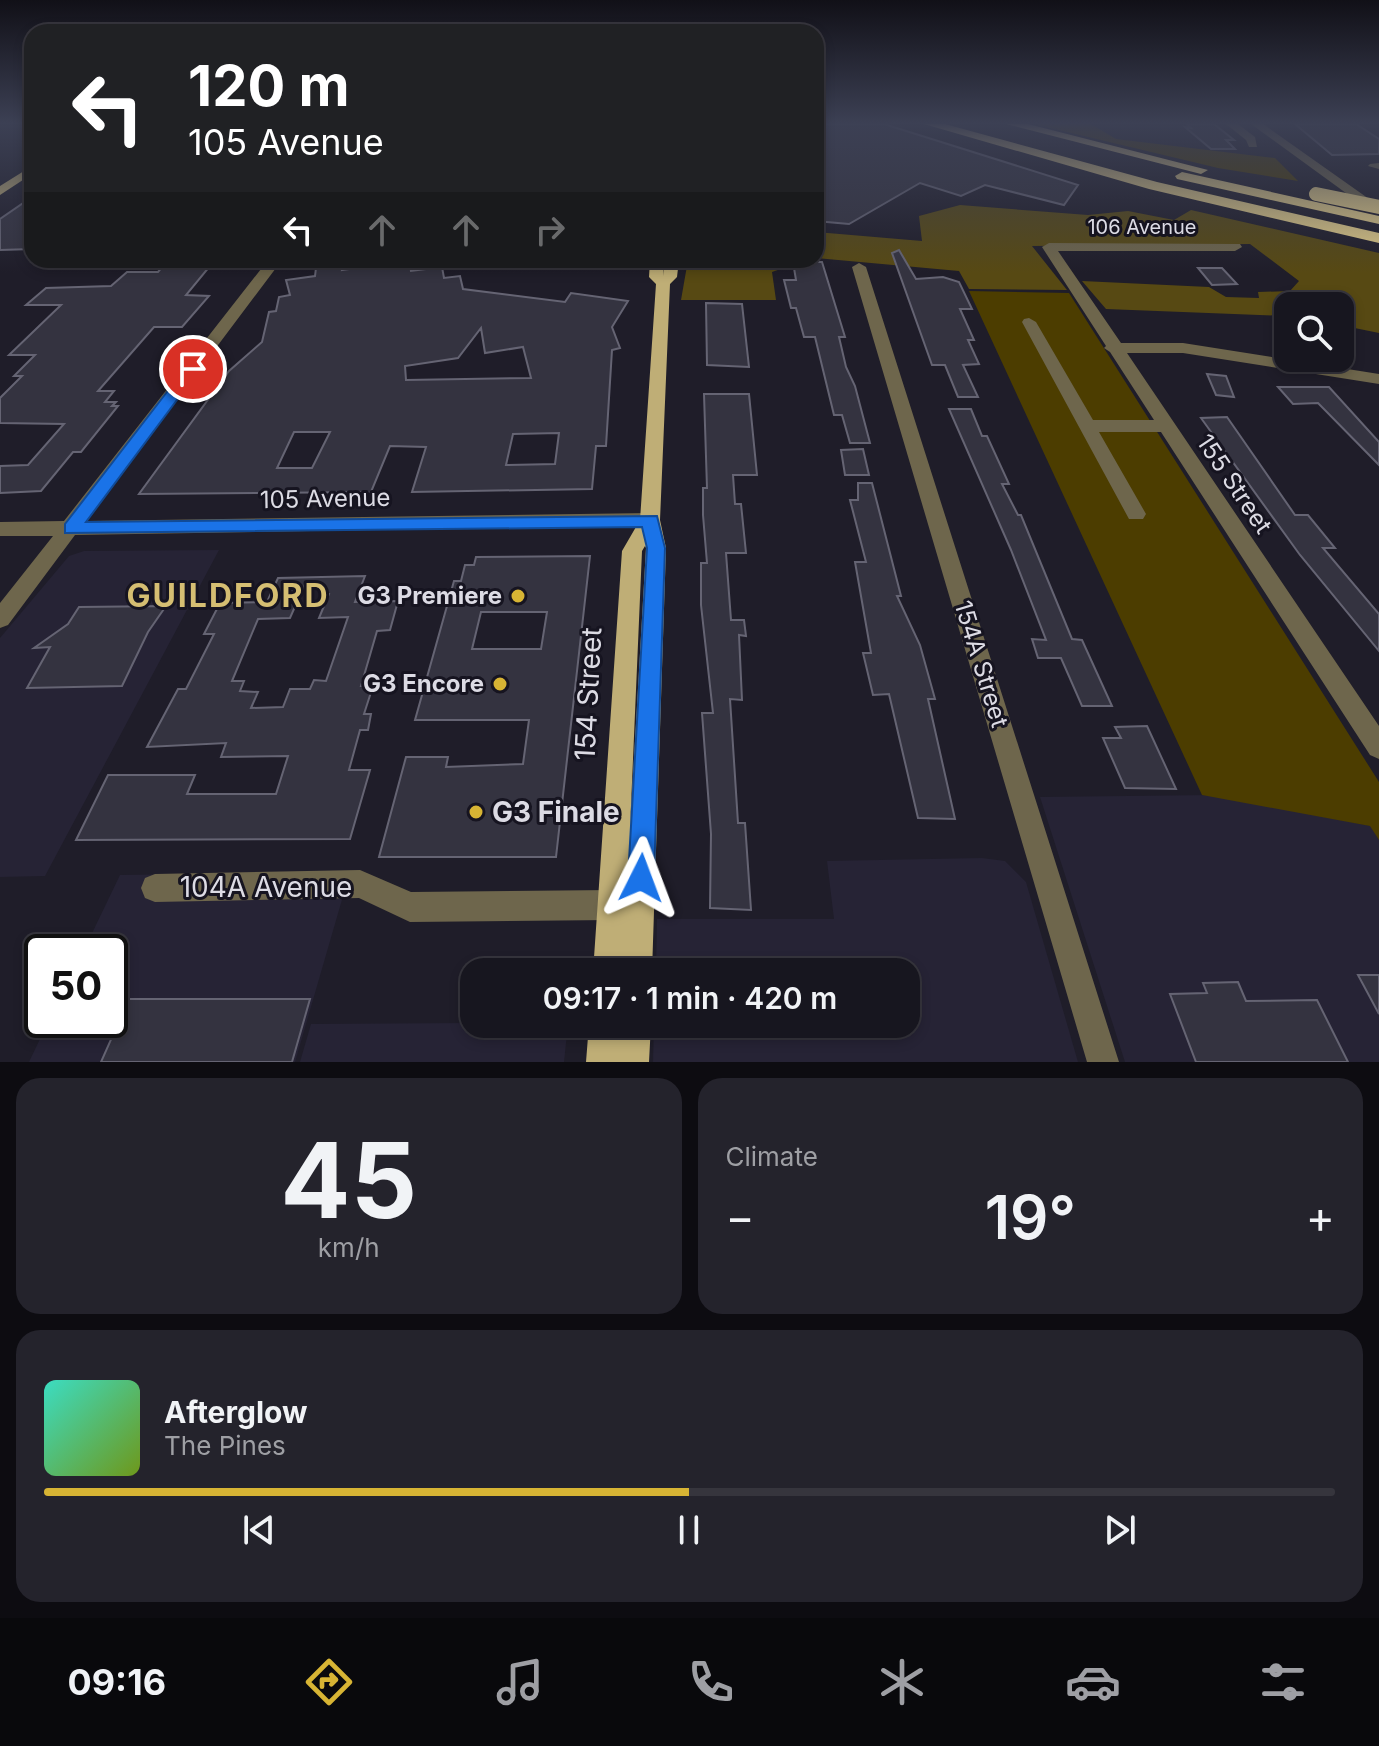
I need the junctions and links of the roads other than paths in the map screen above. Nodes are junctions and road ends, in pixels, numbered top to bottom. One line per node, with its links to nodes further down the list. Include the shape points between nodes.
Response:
1 (24, 174): 7 (main road)
2 (1109, 174): 9 (highway)
3 (1150, 174): 9 (highway)
4 (1169, 174): 9 (highway)
5 (1227, 174): 8 (highway, bridge)
6 (1328, 174): 8 (street)
7 (0, 191)
8 (1379, 209)
9 (1378, 230)
10 (1049, 247): 11 (street, 106 Avenue); 18 (street, 155 Street)
11 (1235, 247)
12 (859, 267): 36 (street, 154A Street)
13 (269, 268): 25 (street)
14 (657, 268): 16 (main road, 154 Street, via 656,277)
15 (671, 268): 16 (main road, 154 Street)
16 (663, 283): 23 (main road, 154 Street)
17 (1029, 322): 20 (street)
18 (1112, 348): 19 (street, via 1183,348); 21 (street, 155 Street)
19 (1375, 381)
20 (1085, 426): 21 (street); 22 (street)
21 (1165, 426): 27 (street, 155 Street)
22 (1136, 514)
23 (650, 520): 25 (street, 105 Avenue); 29 (main road, 154 Street, via 632,551); 31 (main road, 154 Street, via 656,548)
24 (0, 529): 25 (street, 105 Avenue)
25 (71, 529): 26 (street)
26 (0, 619)
27 (1379, 747)
28 (155, 888): 29 (street, 104A Avenue, via 360,884 410,907)
29 (612, 905): 30 (main road, 154 Street)
30 (609, 958)
31 (638, 958)
32 (604, 1038): 34 (main road)
33 (634, 1038): 35 (main road)
34 (602, 1062)
35 (633, 1062)
36 (1103, 1062)

